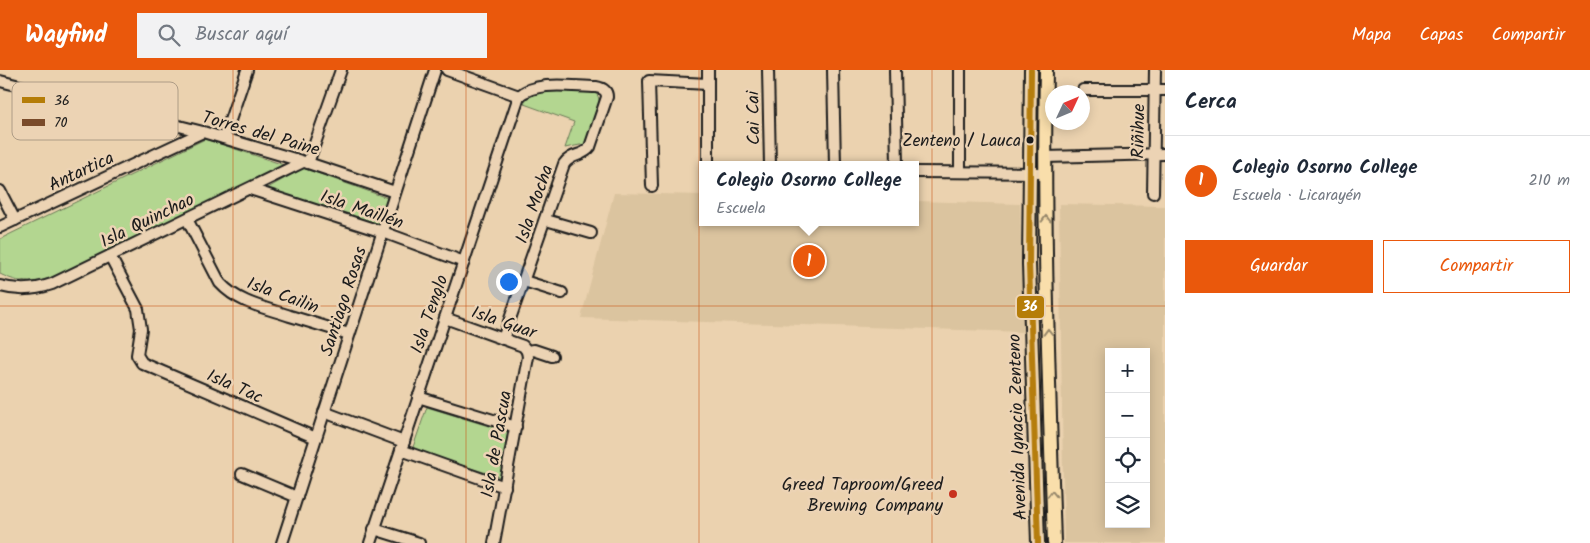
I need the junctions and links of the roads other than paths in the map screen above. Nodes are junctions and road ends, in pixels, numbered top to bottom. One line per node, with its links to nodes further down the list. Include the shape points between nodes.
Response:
1 (247, 70): 19 (street)
2 (341, 70): 27 (street)
3 (435, 70): 35 (street, Santiago Rosas)
4 (447, 70): 16 (street)
5 (708, 70): 13 (street)
6 (768, 70): 24 (street, Cai Cai)
7 (833, 70): 25 (street)
8 (896, 70): 26 (street)
9 (960, 70): 29 (street)
10 (1031, 70): 30 (main road, Avenida Ignacio Zenteno)
11 (1046, 70): 22 (main road, Avenida Ignacio Zenteno)
12 (1155, 70): 15 (street, Riñihue)
13 (708, 84): 23 (street); 32 (street, via 649,81)
14 (1090, 90): 15 (street)
15 (1160, 90): 20 (street, Riñihue)
16 (519, 96): 39 (street, Isla Mocha, via 540,86 596,87 607,94 590,147 566,161); 44 (street, Isla Tenglo)
17 (178, 126): 18 (street, Torres del Paine)
18 (203, 132): 19 (street, Torres del Paine); 38 (street, Antartica)
19 (224, 138): 27 (street, Torres del Paine)
20 (1154, 154): 21 (street); 22 (street); 36 (street, Riñihue)
21 (1165, 154)
22 (1045, 157): 31 (main road, Avenida Ignacio Zenteno)
23 (708, 161)
24 (770, 161)
25 (835, 161)
26 (897, 161)
27 (305, 163): 33 (street, Isla Quinchao); 35 (street, Torres del Paine)
28 (919, 172): 29 (street)
29 (960, 172): 30 (street)
30 (1029, 173): 31 (street); 45 (main road, Avenida Ignacio Zenteno)
31 (1045, 173): 46 (main road, Avenida Ignacio Zenteno, one-way to 31)
32 (652, 186)
33 (250, 189): 37 (street, Isla Quinchao); 41 (street, Isla Maillén)
34 (0, 191): 38 (street)
35 (395, 192): 41 (street, Santiago Rosas)
36 (1153, 193)
37 (187, 219): 43 (street, Isla Quinchao); 51 (street, Isla Cailin, via 220,283 232,294 256,305)
38 (15, 220): 40 (street, Antartica)
39 (546, 220): 42 (street); 47 (street, Isla Mocha)
40 (0, 227)
41 (382, 232): 44 (street, Isla Maillén); 51 (street, Santiago Rosas)
42 (591, 233)
43 (110, 256): 48 (street, Isla Quinchao, via 44,287 21,290); 60 (street, Isla Tac, via 138,309 141,329 137,355 142,363)
44 (464, 262): 50 (street, Isla Tenglo)
45 (1029, 264): 46 (main road); 57 (main road, Avenida Ignacio Zenteno)
46 (1046, 264): 58 (main road, Avenida Ignacio Zenteno, one-way to 46)
47 (524, 281): 49 (street); 52 (street, Isla Mocha)
48 (0, 286)
49 (562, 293)
50 (445, 318): 52 (street, Isla Guar); 55 (street, Isla Tenglo)
51 (349, 334): 56 (street, Santiago Rosas)
52 (503, 340): 53 (street, Isla Guar, via 523,346)
53 (527, 351): 54 (street, Isla Guar); 59 (street, Isla de Pascua)
54 (552, 356)
55 (418, 397): 59 (street); 61 (street, Isla Tenglo)
56 (324, 412): 60 (street, Santiago Rosas); 61 (street)
57 (1035, 425): 58 (main road); 70 (main road, Avenida Ignacio Zenteno)
58 (1050, 425): 71 (main road, Avenida Ignacio Zenteno, one-way to 58)
59 (516, 427): 63 (street, Isla de Pascua)
60 (316, 438): 64 (street, Santiago Rosas)
61 (402, 446): 63 (street); 65 (street, Isla Tenglo)
62 (242, 474): 64 (street)
63 (505, 487): 69 (street, Isla de Pascua)
64 (297, 497): 66 (street, Santiago Rosas)
65 (374, 529): 67 (street, Isla Tenglo); 68 (street)
66 (282, 543)
67 (370, 543)
68 (419, 543)
69 (494, 543)
70 (1038, 543)
71 (1054, 543)

